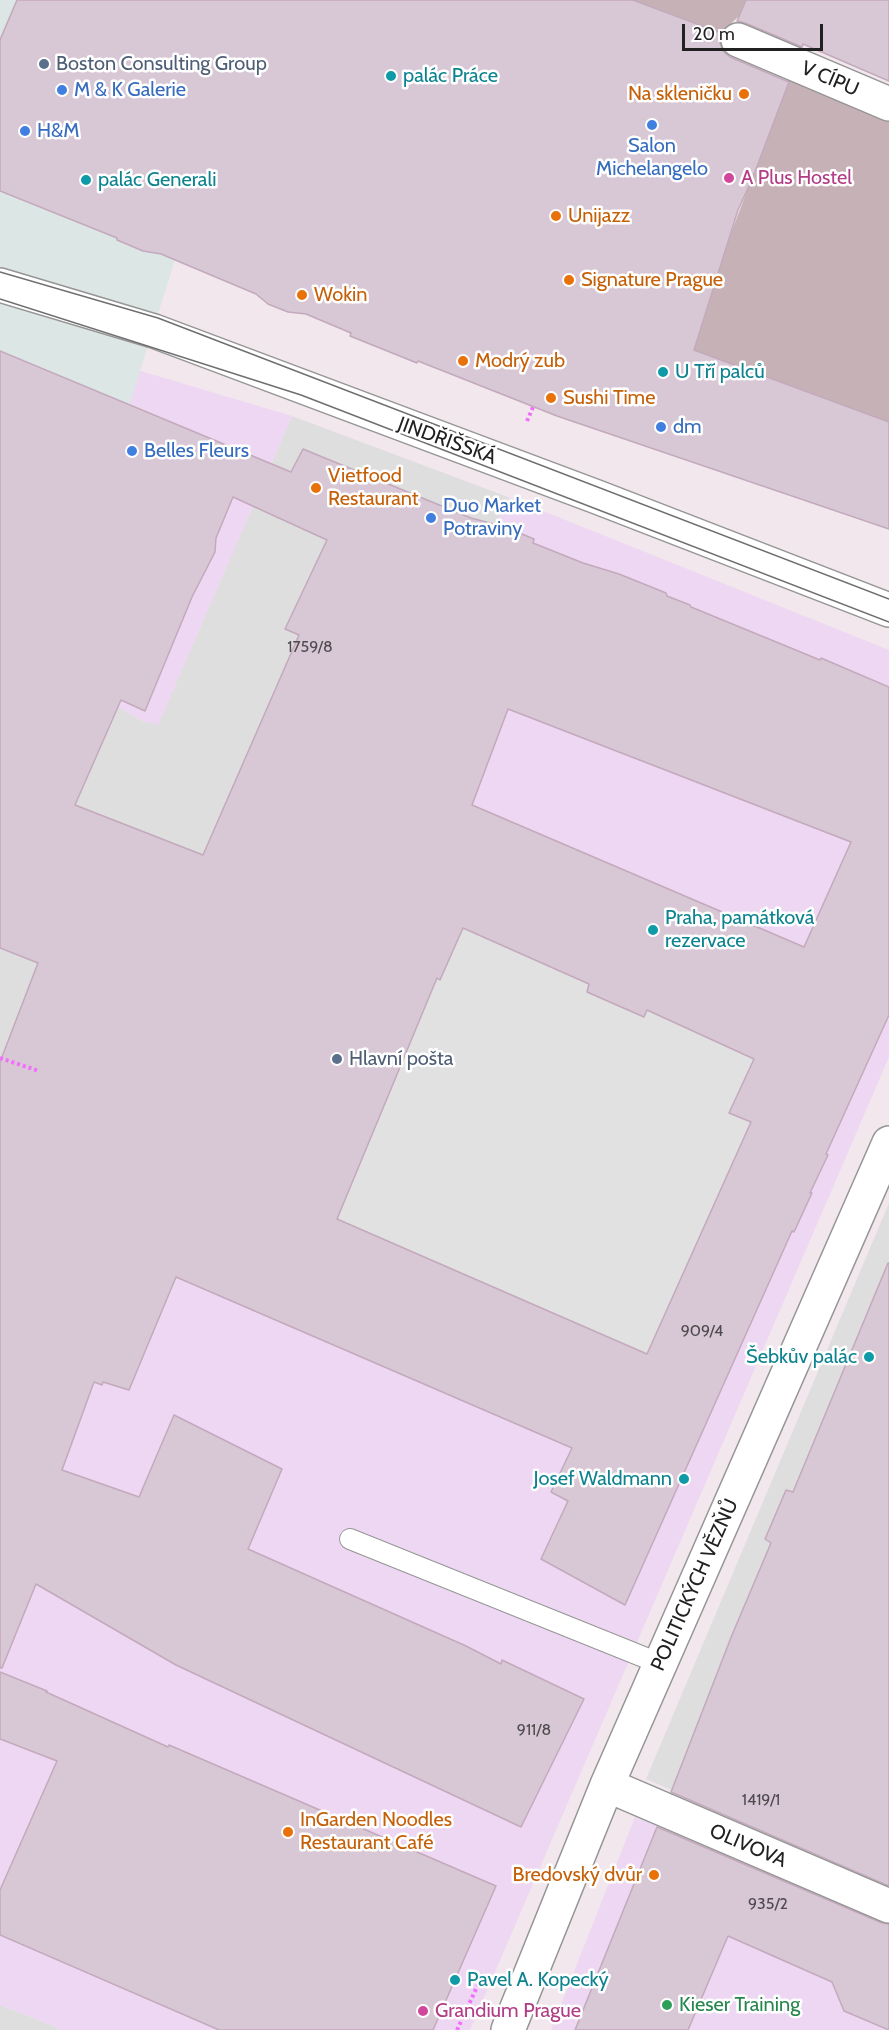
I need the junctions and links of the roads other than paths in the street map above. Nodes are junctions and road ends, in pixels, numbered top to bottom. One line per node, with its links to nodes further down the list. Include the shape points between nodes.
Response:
1 (738, 40): 2 (street, V CÍPU)
2 (889, 104)
3 (0, 285): 4 (street, JINDŘIŠSKÁ, via 154,331)
4 (889, 610)
5 (889, 1143): 7 (street, POLITICKÝCH VĚZŇŮ)
6 (350, 1539): 7 (lane)
7 (661, 1664): 8 (street, POLITICKÝCH VĚZŇŮ)
8 (607, 1785): 9 (street, OLIVOVA); 10 (street, POLITICKÝCH VĚZŇŮ)
9 (889, 1906)
10 (508, 2030)

